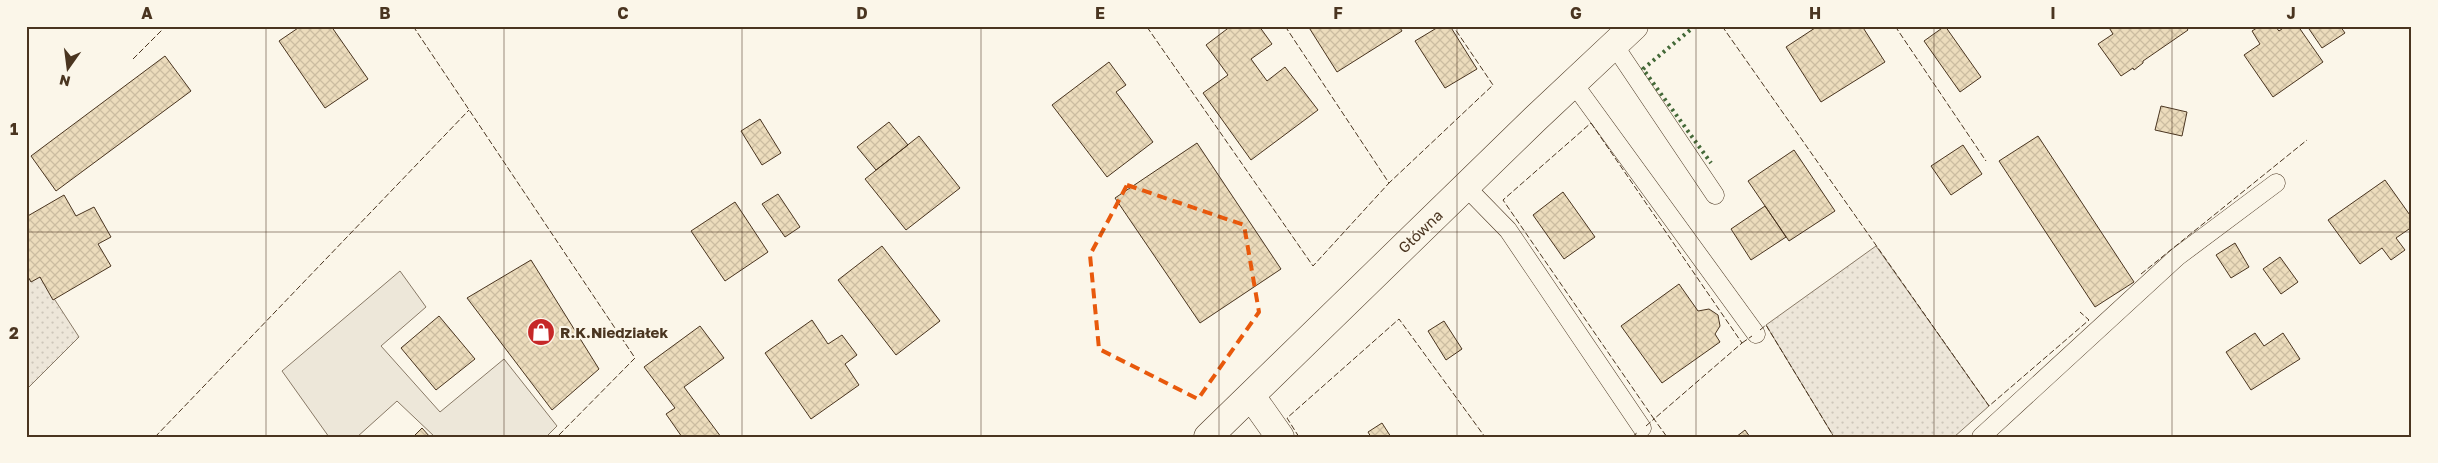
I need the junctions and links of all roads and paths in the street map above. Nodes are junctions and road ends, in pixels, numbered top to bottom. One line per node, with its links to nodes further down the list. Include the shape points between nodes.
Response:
1 (1634, 26): 2 (street, Główna)
2 (1614, 45): 3 (street, Główna); 6 (lane)
3 (1574, 84): 5 (street, Główna); 7 (lane)
4 (2276, 182): 12 (lane, via 2177,257)
5 (1466, 186): 8 (street, Główna); 9 (lane, via 1508,230)
6 (1714, 195)
7 (1756, 334)
8 (1251, 396): 10 (street, Główna); 11 (street)
9 (1642, 428)
10 (1208, 437)
11 (1280, 437)
12 (1981, 437)

